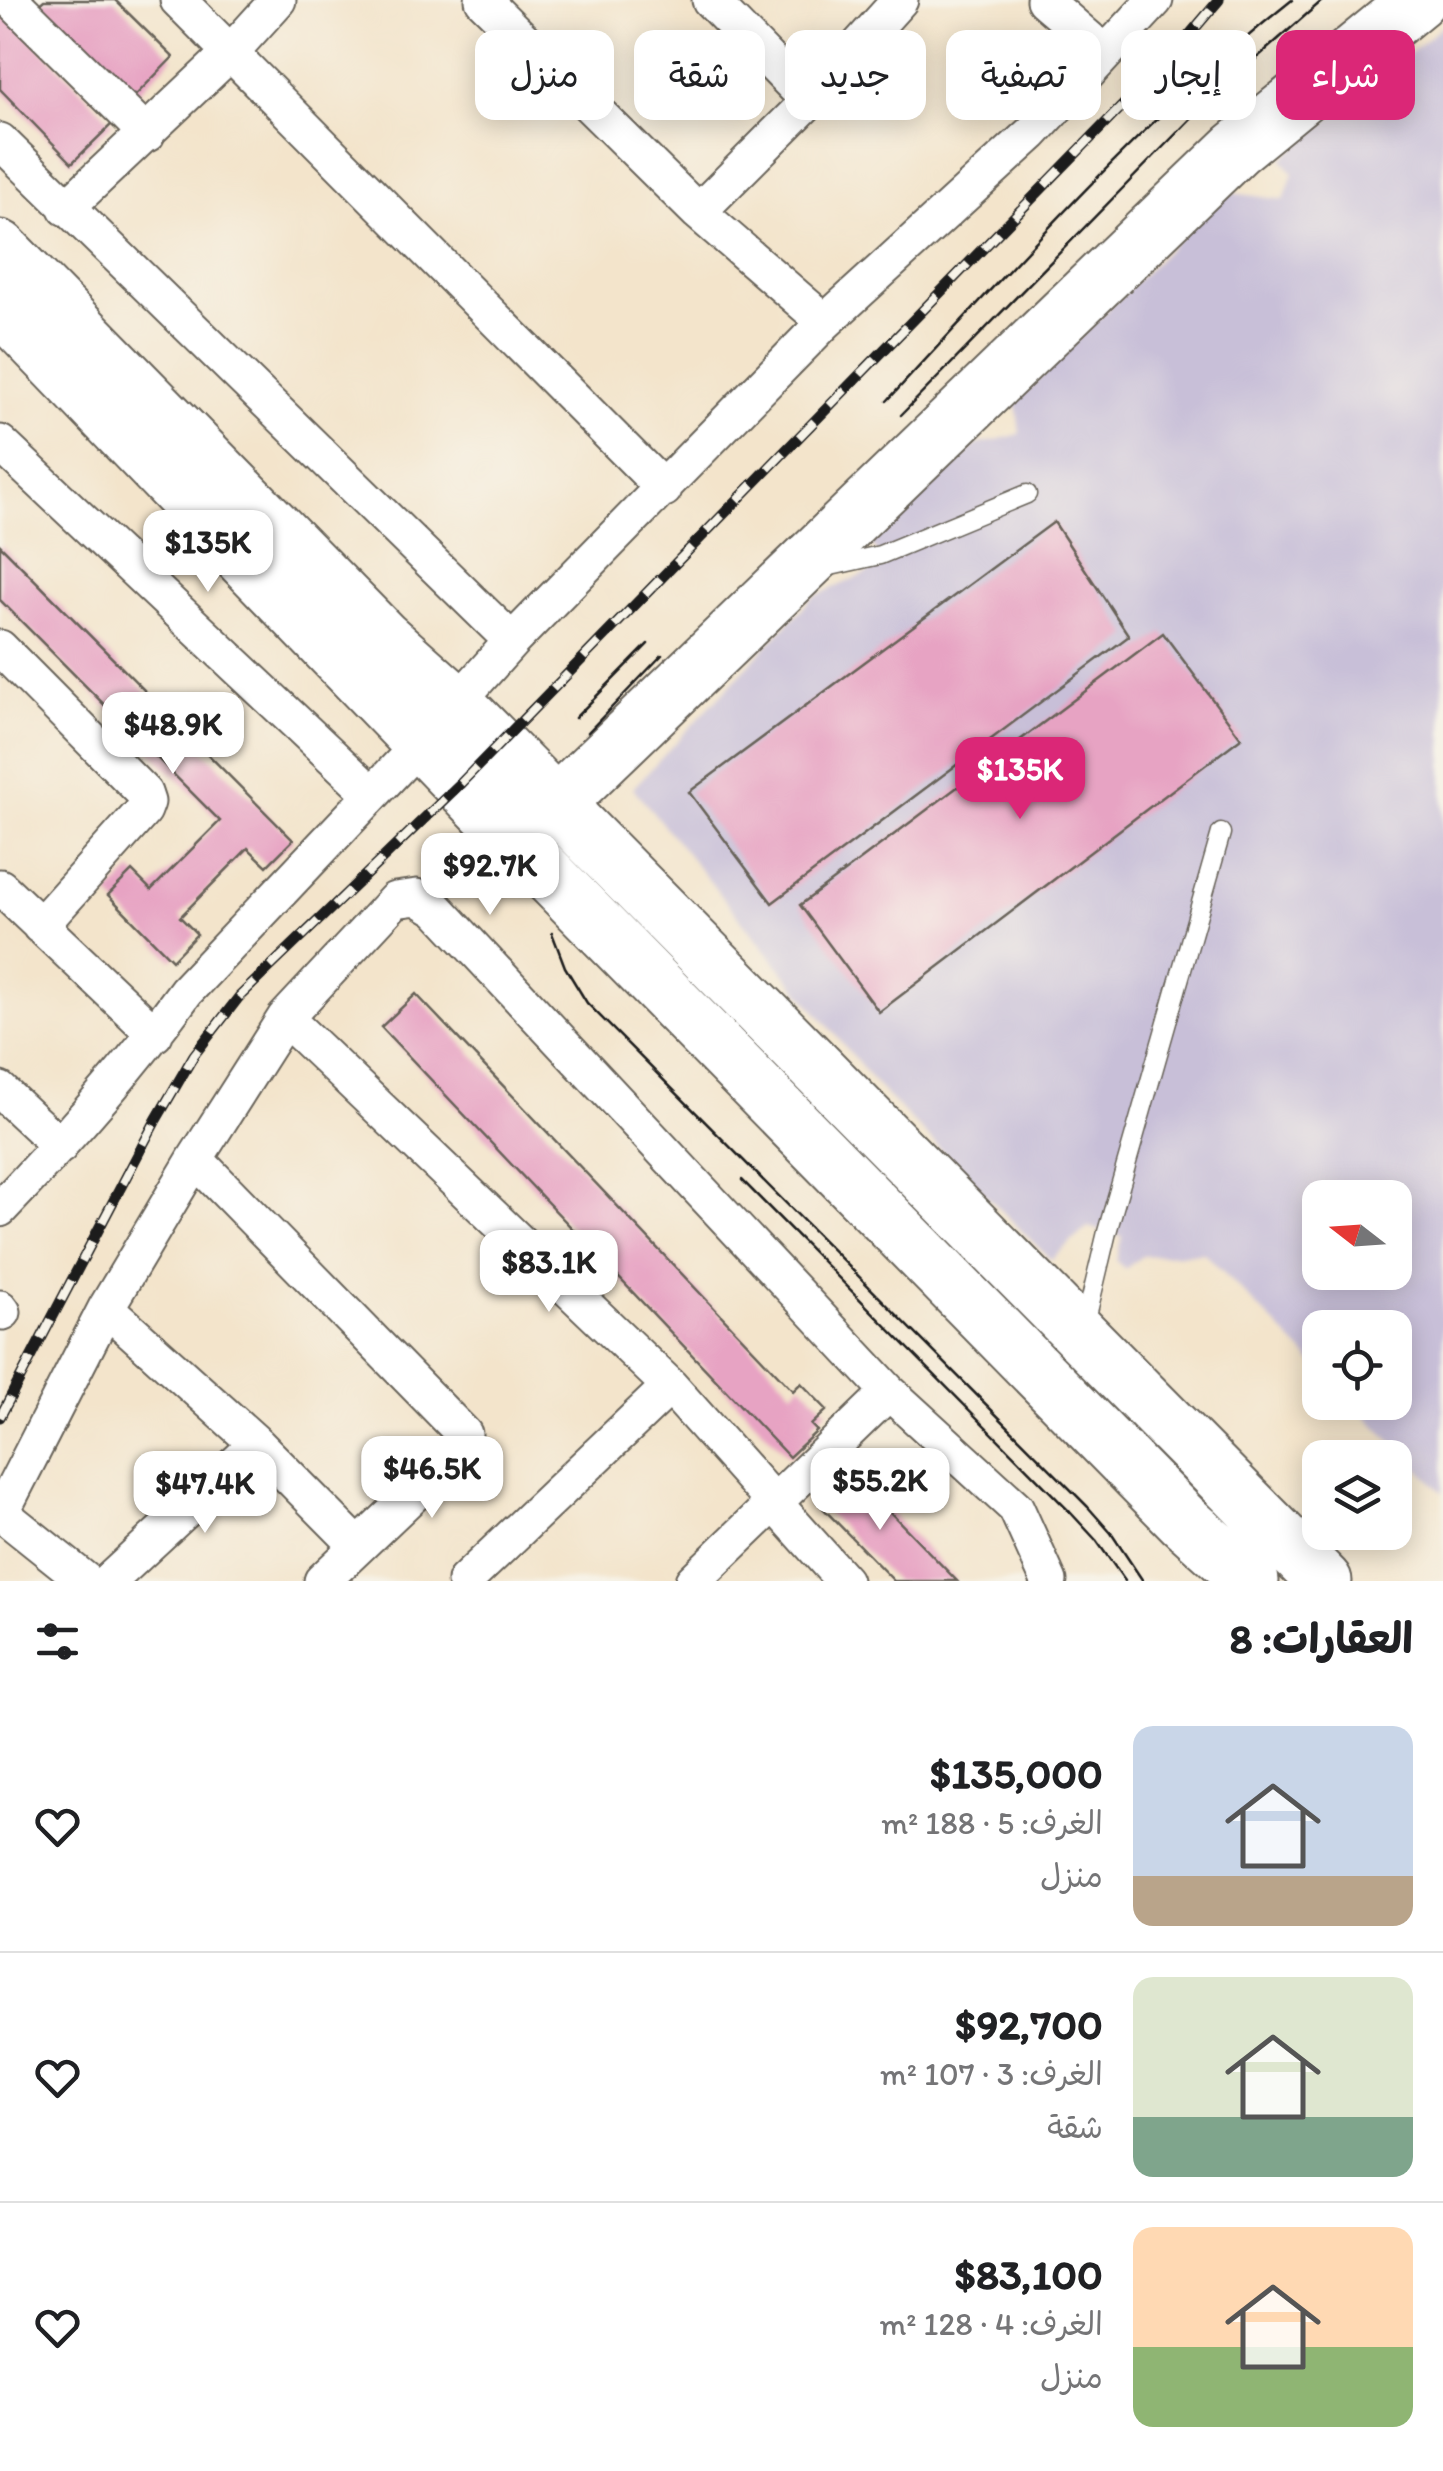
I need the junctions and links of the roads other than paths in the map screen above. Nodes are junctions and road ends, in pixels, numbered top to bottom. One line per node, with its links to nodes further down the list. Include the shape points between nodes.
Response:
1 (178, 0): 11 (street)
2 (278, 0): 11 (street)
3 (483, 0): 18 (street)
4 (710, 0): 13 (street)
5 (900, 0): 10 (street)
6 (1044, 0): 12 (street)
7 (1155, 0): 12 (street)
8 (1418, 0): 25 (main road, via 1236,149)
9 (16, 2): 15 (street)
10 (873, 30)
11 (230, 52): 15 (street); 23 (street)
12 (1106, 53): 21 (street, via 1032,133)
13 (785, 77)
14 (790, 120): 18 (street)
15 (146, 134): 17 (street)
16 (0, 141): 17 (street)
17 (66, 208): 26 (street)
18 (698, 212): 21 (street)
19 (0, 248): 28 (main road, via 382,637)
20 (0, 306): 29 (main road)
21 (826, 322): 23 (street)
22 (0, 443): 30 (street)
23 (664, 489): 26 (street)
24 (1027, 494): 25 (lane, via 880,556)
25 (792, 574): 31 (main road)
26 (512, 641): 28 (street)
27 (0, 648): 35 (street, via 147,802)
28 (455, 702): 29 (street); 31 (main road)
29 (421, 743): 30 (street); 33 (main road)
30 (372, 794): 37 (street, via 186,991)
31 (556, 805): 33 (main road); 43 (main road)
32 (1221, 833): 43 (lane)
33 (516, 842): 49 (main road)
34 (0, 887): 35 (street)
35 (40, 926): 37 (street)
36 (286, 1018): 40 (street); 44 (street); 45 (street, via 395,900 418,897 437,909)
37 (155, 1034): 39 (street)
38 (0, 1090): 39 (street)
39 (60, 1146): 41 (street)
40 (194, 1159): 42 (street); 50 (street, via 464,1434 464,1446)
41 (0, 1209)
42 (106, 1308): 46 (street); 48 (street)
43 (1082, 1335): 60 (main road)
44 (670, 1386): 47 (street); 54 (street)
45 (889, 1392): 47 (street); 57 (street, via 1016,1508)
46 (257, 1444): 50 (street); 52 (street)
47 (774, 1503): 55 (street); 56 (street)
48 (1, 1514): 51 (street)
49 (1183, 1520): 58 (main road); 59 (main road)
50 (358, 1546): 53 (street)
51 (86, 1581)
52 (108, 1581)
53 (322, 1581)
54 (465, 1581)
55 (693, 1581)
56 (844, 1581)
57 (1048, 1581)
58 (1220, 1581)
59 (1251, 1581)
60 (1324, 1581)

